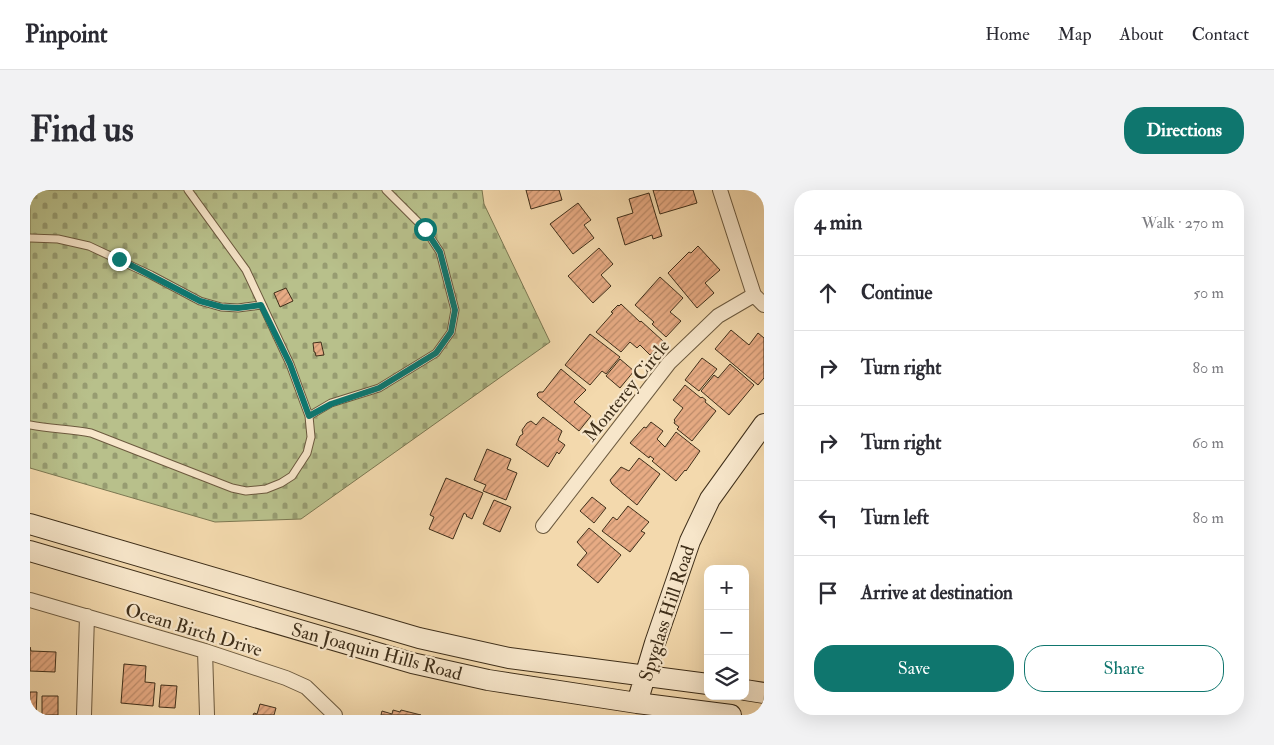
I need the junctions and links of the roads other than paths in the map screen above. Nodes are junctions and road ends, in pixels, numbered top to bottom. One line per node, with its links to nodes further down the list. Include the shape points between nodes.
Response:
1 (188, 190): 6 (lane, via 246,270)
2 (386, 190): 7 (lane, via 425,229 440,252 455,310 451,332 436,353 379,388 331,404)
3 (720, 190): 5 (street)
4 (30, 238): 6 (lane, via 58,239 88,246 200,301 238,308)
5 (759, 300): 11 (street, Monterey Circle, via 718,316 669,363)
6 (261, 305): 7 (lane, via 290,364)
7 (309, 416): 9 (lane, via 311,437 307,453 292,476 266,489 246,491 91,433)
8 (764, 424): 16 (main road, Spyglass Hill Road, via 710,499 690,541)
9 (30, 425)
10 (30, 524): 16 (main road, San Joaquin Hills Road, via 419,638 509,658)
11 (544, 526)
12 (30, 551): 20 (main road, San Joaquin Hills Road, via 412,663 488,680)
13 (30, 600): 14 (street, Ocean Birch Drive)
14 (87, 616): 15 (street, Ocean Birch Drive); 21 (street)
15 (205, 651): 22 (street); 23 (street, Ocean Birch Drive, via 306,687)
16 (646, 675): 17 (main road, San Joaquin Hills Road); 20 (main road, Spyglass Hill Road)
17 (704, 683)
18 (749, 691): 19 (main road)
19 (764, 693)
20 (637, 703): 24 (main road, San Joaquin Hills Road)
21 (84, 715)
22 (207, 715)
23 (336, 715)
24 (731, 715)

